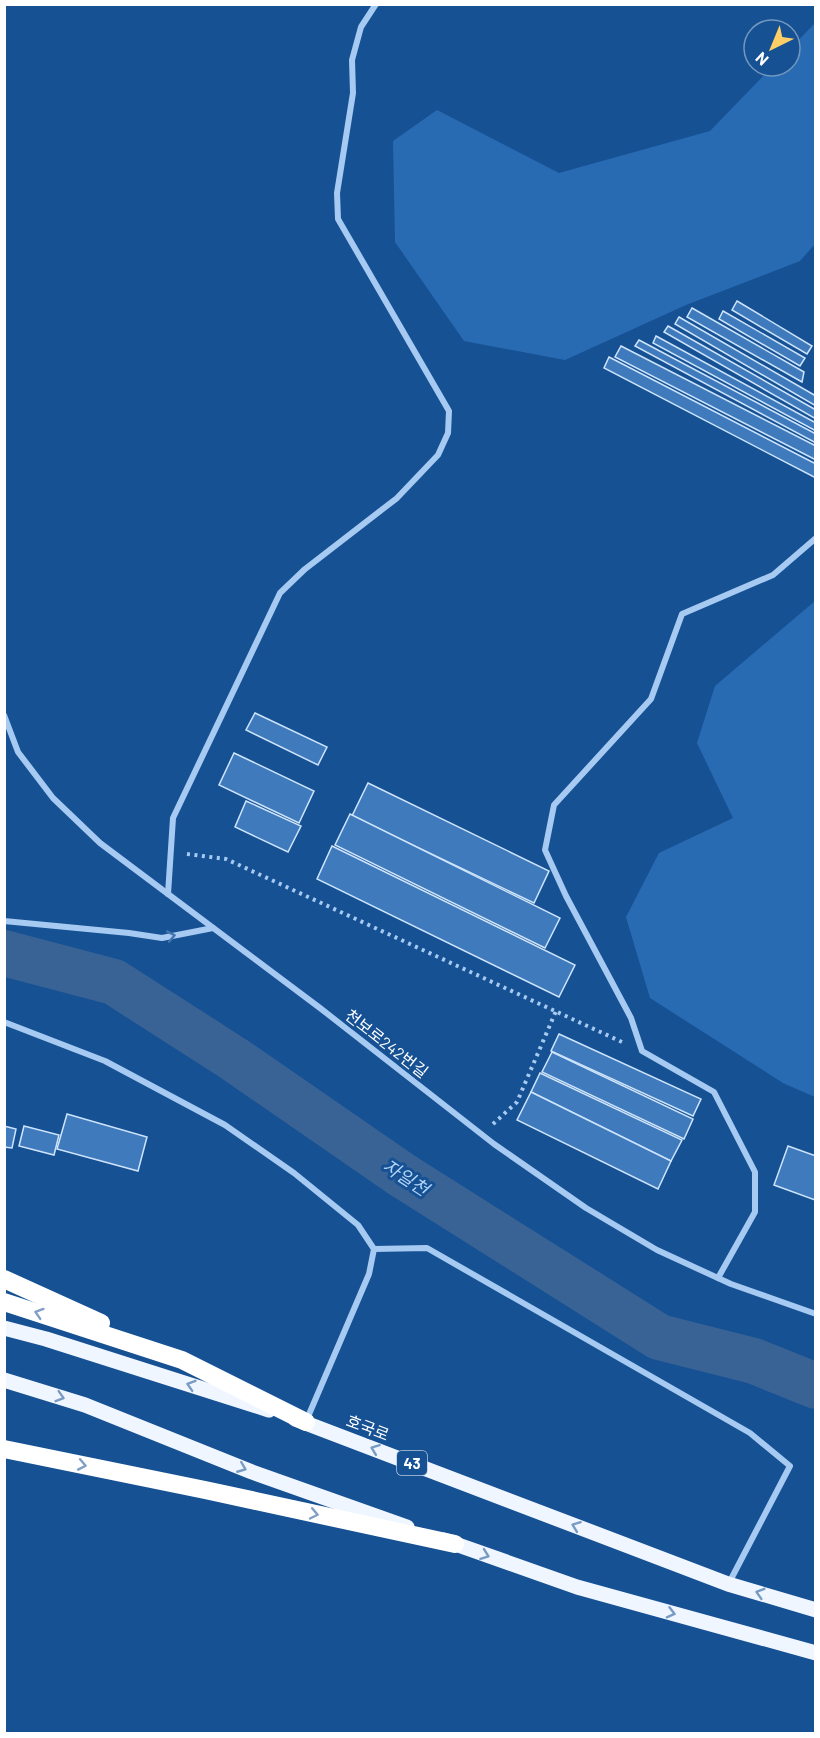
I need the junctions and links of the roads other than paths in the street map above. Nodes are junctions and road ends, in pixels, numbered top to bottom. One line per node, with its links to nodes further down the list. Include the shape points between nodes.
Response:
1 (376, 4): 4 (street, via 361,27 352,60 353,93 337,193 338,219 449,411 448,433 438,455 397,498 280,593 173,818)
2 (816, 538): 9 (street, via 773,575 682,614 651,699 554,805 545,850 631,1018 642,1051 714,1092 756,1172 755,1212)
3 (4, 714): 4 (street, 천보로242번길, via 18,752 53,798 100,843)
4 (168, 894): 6 (street, 천보로242번길)
5 (4, 921): 6 (street, one-way to 6, via 162,938)
6 (213, 928): 9 (street, 천보로242번길, via 482,1135 586,1208 657,1250)
7 (4, 1022): 8 (street, via 105,1061 225,1125 294,1173 358,1225)
8 (374, 1249): 16 (street, via 369,1274); 19 (street, via 428,1248 750,1433 790,1466)
9 (718, 1278): 12 (street, 천보로242번길)
10 (4, 1279): 14 (highway)
11 (4, 1302): 14 (highway, one-way to 11)
12 (816, 1314)
13 (4, 1328): 16 (main road, 호국로 / 43, one-way to 13)
14 (182, 1360): 16 (highway)
15 (4, 1380): 18 (main road, one-way to 18, via 85,1405 252,1472)
16 (306, 1422): 19 (main road, 호국로 / 43, one-way to 16)
17 (4, 1449): 18 (highway, one-way to 18)
18 (455, 1544): 21 (main road, one-way to 21, via 577,1587)
19 (728, 1584): 20 (main road, 호국로 / 43, one-way to 19)
20 (816, 1610)
21 (816, 1653)

